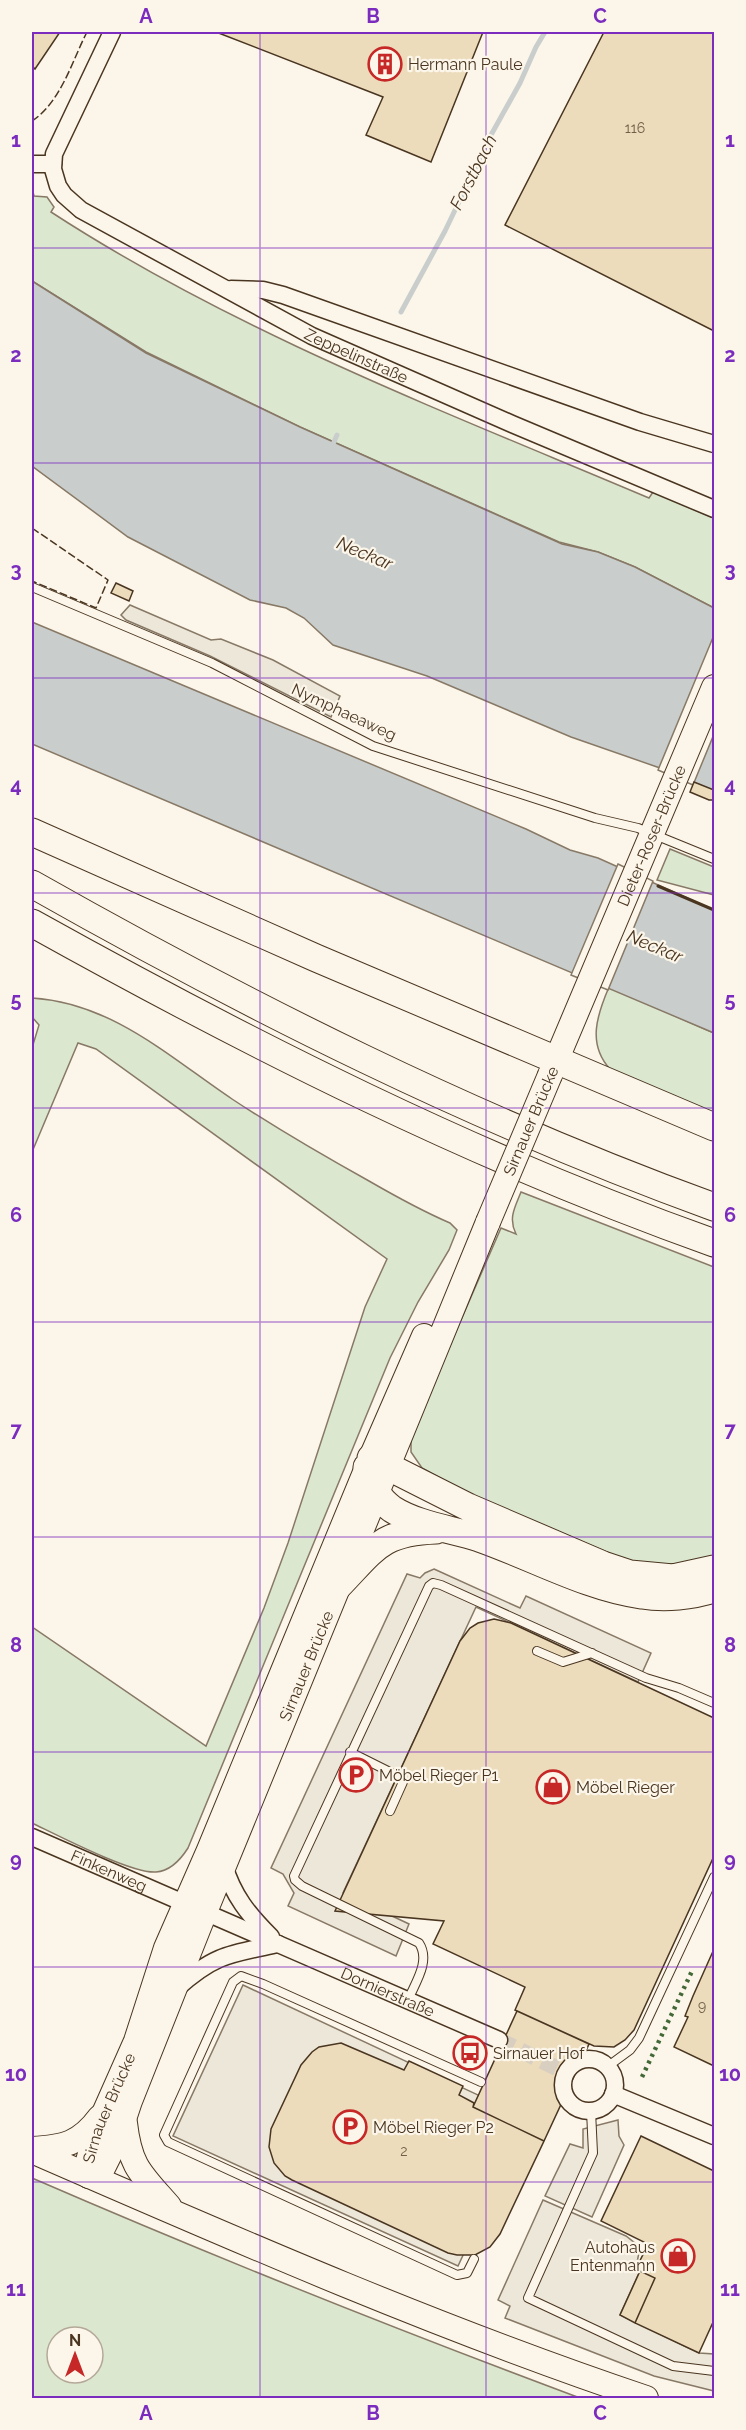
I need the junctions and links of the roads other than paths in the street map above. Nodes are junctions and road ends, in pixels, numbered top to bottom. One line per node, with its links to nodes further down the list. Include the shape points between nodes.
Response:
1 (112, 32): 3 (street, via 59,139)
2 (32, 164): 3 (street)
3 (53, 164): 4 (street, Zeppelinstraße, via 61,191 81,210)
4 (228, 289): 5 (street, via 278,293 640,422); 6 (street, Zeppelinstraße, via 312,336)
5 (714, 444)
6 (714, 509)
7 (32, 587): 10 (lane, Nymphaeaweg, via 212,663 373,746)
8 (714, 687): 10 (main road, Dieter-Roser-Brücke)
9 (32, 832): 15 (highway)
10 (662, 838): 11 (lane, Nymphaeaweg); 14 (main road, Dieter-Roser-Brücke)
11 (714, 859)
12 (32, 884): 17 (highway, via 146,949 316,1036 569,1151)
13 (32, 923): 18 (highway, via 298,1065 454,1138)
14 (574, 1020): 15 (main road, Sirnauer Brücke)
15 (553, 1068): 16 (highway); 21 (main road, Sirnauer Brücke, bridge, via 488,1222 427,1330)
16 (714, 1127)
17 (714, 1207)
18 (682, 1232): 19 (highway); 20 (highway)
19 (714, 1244)
20 (714, 1251)
21 (376, 1463): 22 (highway, via 369,1477); 24 (highway, via 468,1507 630,1574 673,1578); 35 (main road, Sirnauer Brücke)
22 (376, 1494): 23 (highway, via 399,1513); 25 (main road, Sirnauer Brücke)
23 (448, 1529): 25 (highway, via 385,1539); 26 (highway, via 618,1591 663,1597)
24 (714, 1569)
25 (339, 1586): 33 (main road, Sirnauer Brücke)
26 (714, 1589)
27 (537, 1651): 28 (lane, via 563,1662)
28 (592, 1653): 29 (lane); 30 (lane, via 437,1583 429,1586)
29 (714, 1703)
30 (350, 1752): 31 (lane, via 403,1780); 38 (lane, via 294,1876 302,1886 419,1943 424,1963)
31 (390, 1810)
32 (32, 1837): 35 (street, Finkenweg)
33 (224, 1865): 35 (main road, Sirnauer Brücke); 36 (street, Dornierstraße, via 243,1908)
34 (714, 1876): 40 (lane, via 639,2038)
35 (195, 1907): 36 (street, Dornierstraße); 37 (main road, Sirnauer Brücke); 44 (main road, Sirnauer Brücke, via 166,1948)
36 (278, 1944): 37 (street, via 222,1956 201,1967); 38 (street, Dornierstraße)
37 (173, 1992): 44 (main road, Sirnauer Brücke)
38 (408, 2000): 39 (street, Dornierstraße)
39 (499, 2040)
40 (607, 2067): 42 (street, via 613,2077); 43 (street, via 586,2060 572,2066 565,2077 563,2089 567,2100 575,2107)
41 (481, 2082): 49 (lane, via 241,1976 233,1982 164,2135 168,2142 457,2275 467,2273)
42 (613, 2094): 43 (street, via 603,2107); 45 (street)
43 (591, 2111): 50 (lane, via 593,2153 528,2298 673,2366)
44 (113, 2116): 46 (main road, via 68,2144); 47 (main road, Sirnauer Brücke, via 88,2161); 48 (main road, via 134,2165)
45 (714, 2136)
46 (32, 2150): 47 (main road)
47 (89, 2176): 48 (main road)
48 (175, 2212): 51 (main road, via 471,2336)
49 (474, 2259)
50 (714, 2371)
51 (646, 2398)

